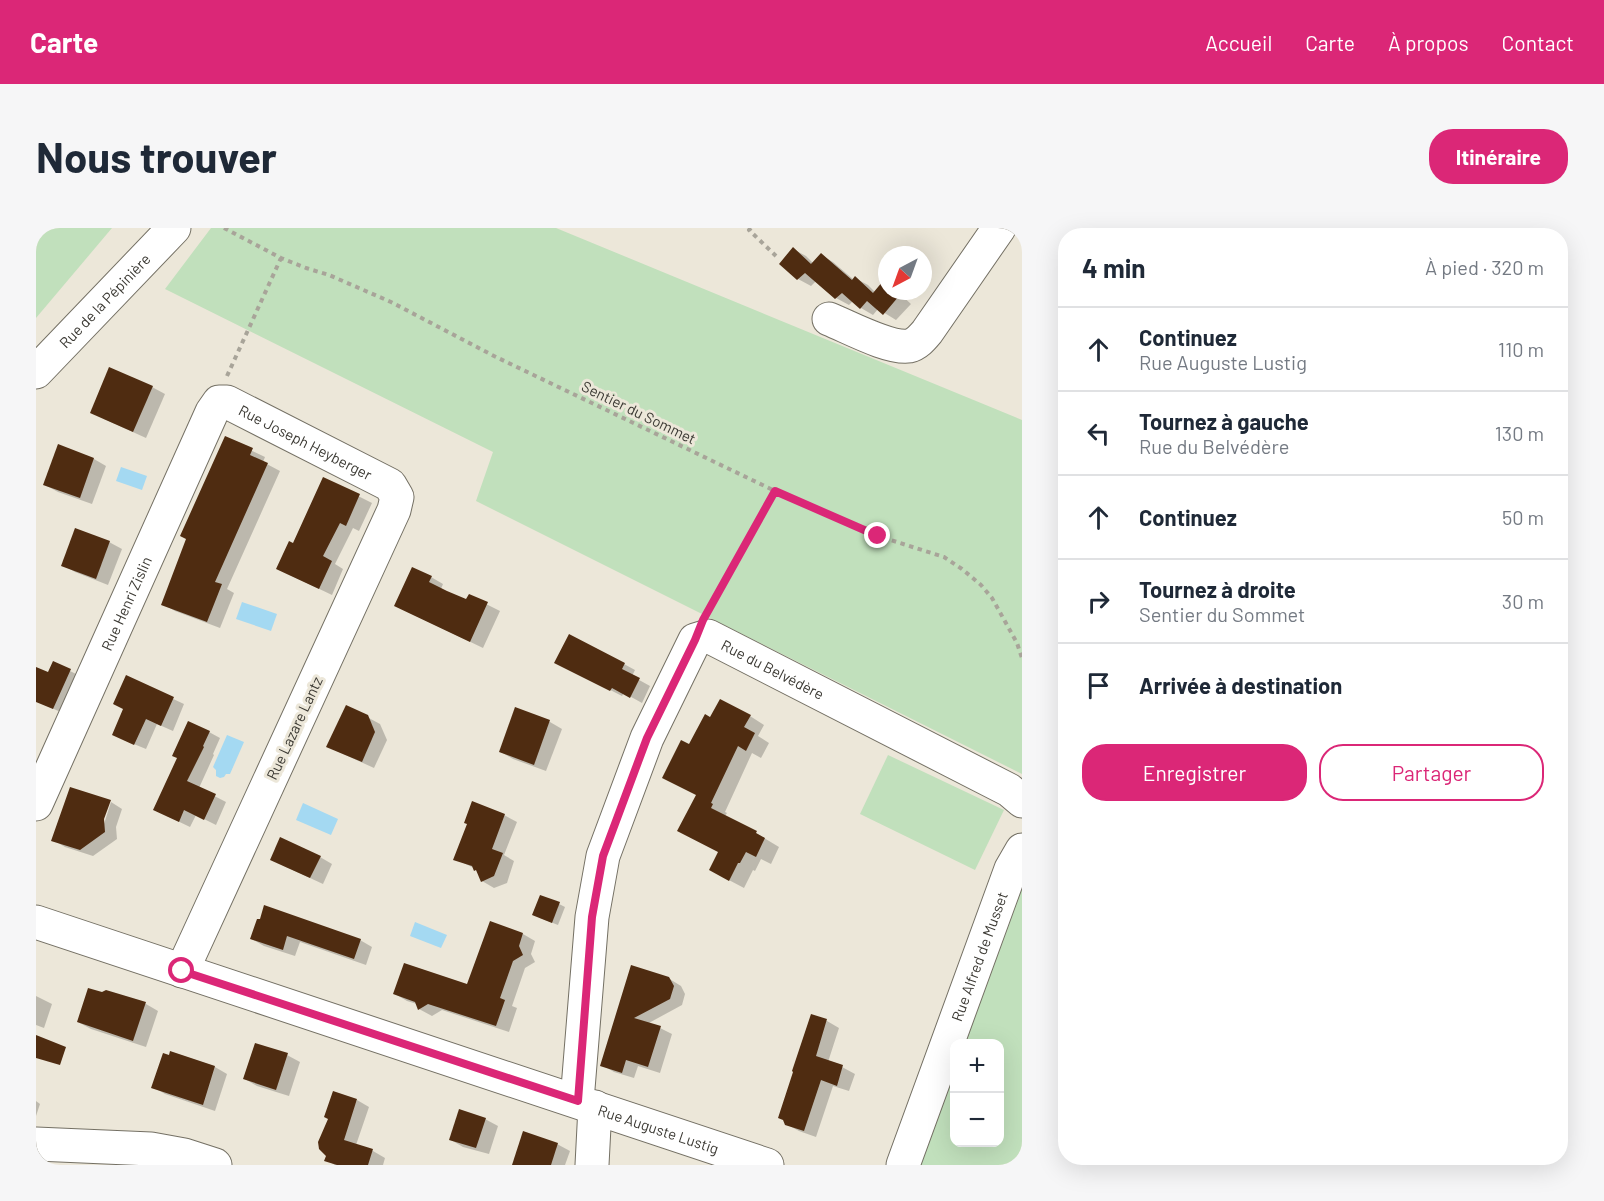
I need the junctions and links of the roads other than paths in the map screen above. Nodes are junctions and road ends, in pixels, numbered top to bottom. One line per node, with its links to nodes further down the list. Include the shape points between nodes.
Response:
1 (174, 228): 4 (street, Rue de la Pépinière)
2 (999, 228): 3 (street, via 927,332 910,346 886,343)
3 (829, 319)
4 (36, 372)
5 (219, 402): 6 (street, Rue Joseph Heyberger, via 227,402); 8 (street, Rue Henri Zislin)
6 (390, 485): 11 (street, Rue Lazare Lantz, via 396,497 394,510)
7 (1022, 801): 12 (street, Rue du Belvédère, via 1009,790 708,636 695,640 647,738 603,856 592,917)
8 (36, 804)
9 (1022, 850): 17 (street, Rue Alfred de Musset, via 1011,869)
10 (36, 922): 11 (street, Rue Auguste Lustig)
11 (182, 971): 12 (street, Rue Auguste Lustig)
12 (586, 1104): 15 (street); 16 (street, Rue Auguste Lustig)
13 (36, 1144): 14 (street, via 151,1149)
14 (215, 1165)
15 (592, 1165)
16 (767, 1165)
17 (903, 1165)

